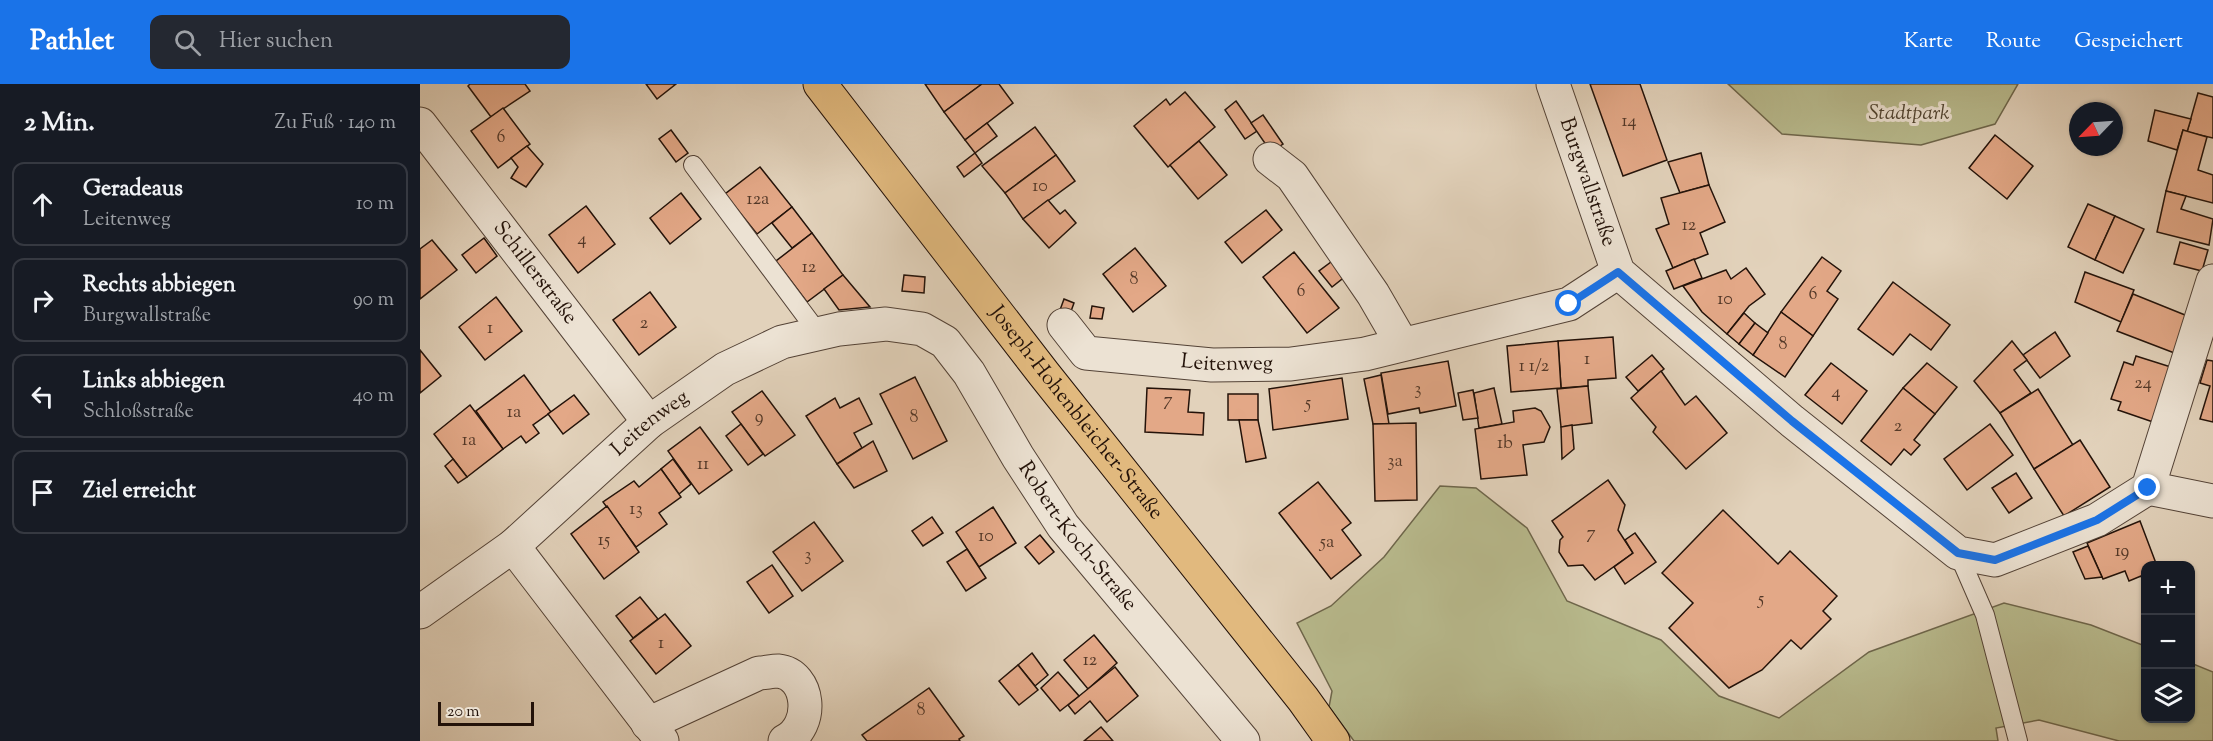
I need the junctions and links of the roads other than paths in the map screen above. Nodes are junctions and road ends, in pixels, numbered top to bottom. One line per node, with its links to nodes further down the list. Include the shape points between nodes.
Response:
1 (820, 84): 22 (main road, Joseph-Hohenbleicher-Straße)
2 (1553, 84): 6 (street, Burgwallstraße)
3 (420, 124): 12 (street, Schillerstraße)
4 (1270, 159): 11 (street, via 1292,176 1373,294)
5 (693, 165): 10 (lane)
6 (1618, 272): 11 (street, Leitenweg, via 1569,304); 16 (street, Burgwallstraße, via 1792,421)
7 (2213, 281): 13 (street)
8 (1064, 325): 11 (street, Leitenweg, via 1086,353 1212,365 1291,364 1365,354)
9 (922, 329): 10 (street, Leitenweg, via 886,324); 21 (street, Robert-Koch-Straße, via 945,342 1063,526)
10 (819, 334): 12 (street, Leitenweg, via 782,342 725,369)
11 (1402, 344)
12 (650, 422): 15 (street, Leitenweg)
13 (2148, 488): 14 (street); 16 (street, via 2097,520 1995,560)
14 (2213, 501)
15 (513, 546): 17 (street, Leitenweg); 18 (street)
16 (1958, 553): 19 (lane, via 1985,615)
17 (420, 612)
18 (655, 733): 20 (street, via 759,674 778,671 797,681 806,713 803,725)
19 (2017, 737)
20 (785, 741)
21 (1243, 741)
22 (1333, 741)

